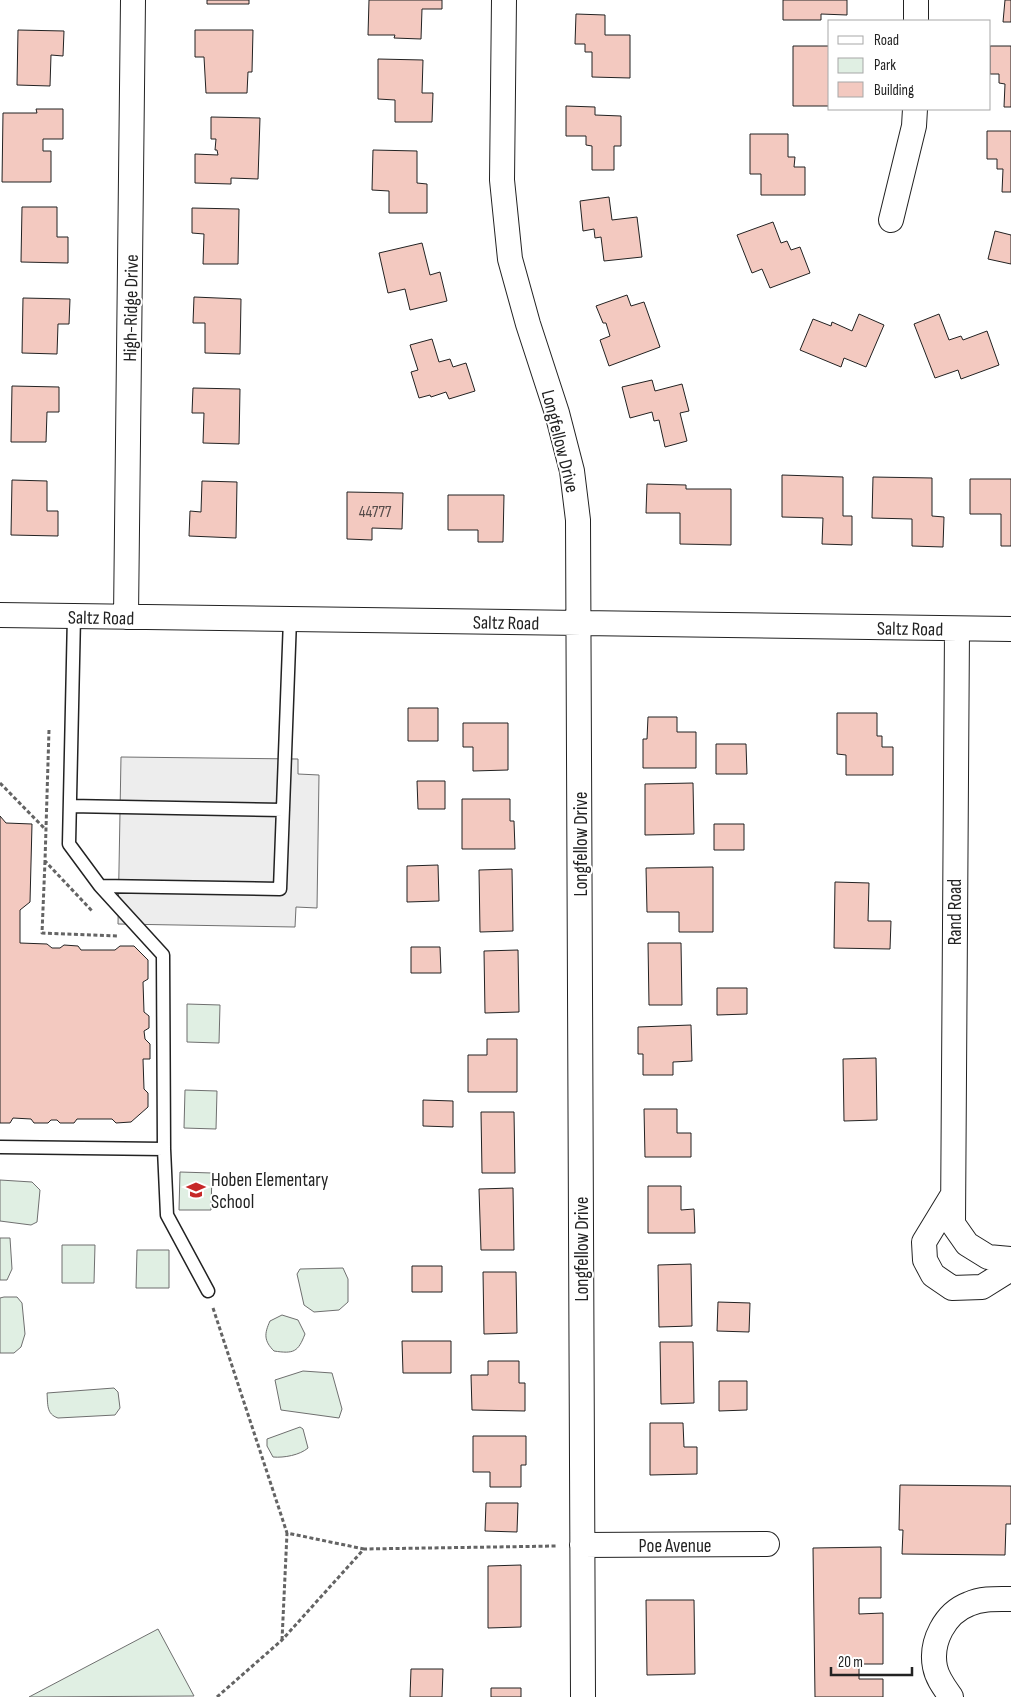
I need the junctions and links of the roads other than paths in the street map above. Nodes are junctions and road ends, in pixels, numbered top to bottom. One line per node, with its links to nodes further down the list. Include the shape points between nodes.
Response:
1 (133, 0): 9 (street, High-Ridge Drive)
2 (504, 0): 11 (street, Longfellow Drive, via 502,180 510,259 558,413 572,471 578,520)
3 (916, 0): 4 (street)
4 (916, 20)
5 (914, 110): 6 (street, via 914,126)
6 (891, 220)
7 (0, 616): 8 (street, Saltz Road)
8 (74, 616): 9 (street, Saltz Road); 14 (lane)
9 (126, 617): 10 (street, Saltz Road)
10 (290, 619): 11 (street, Saltz Road); 15 (lane)
11 (580, 623): 12 (street, Saltz Road); 24 (street, Longfellow Drive)
12 (957, 629): 13 (street, Saltz Road); 19 (street, Rand Road)
13 (1011, 629)
14 (70, 806): 15 (lane); 16 (lane, via 69,844)
15 (283, 810): 16 (lane, via 280,889)
16 (100, 886): 18 (lane, via 163,955)
17 (0, 1147): 18 (lane)
18 (164, 1149): 22 (lane, via 167,1215)
19 (952, 1196): 20 (street, Rand Road, via 953,1224 967,1244 988,1257); 21 (street, via 924,1242 925,1260 932,1275 952,1288 982,1287)
20 (1011, 1259)
21 (1011, 1269)
22 (208, 1291)
23 (767, 1544): 24 (street, Poe Avenue)
24 (582, 1546): 26 (street, Longfellow Drive)
25 (1011, 1599): 27 (street, via 969,1604 946,1622 937,1637 934,1654 938,1679)
26 (583, 1697)
27 (951, 1697)

